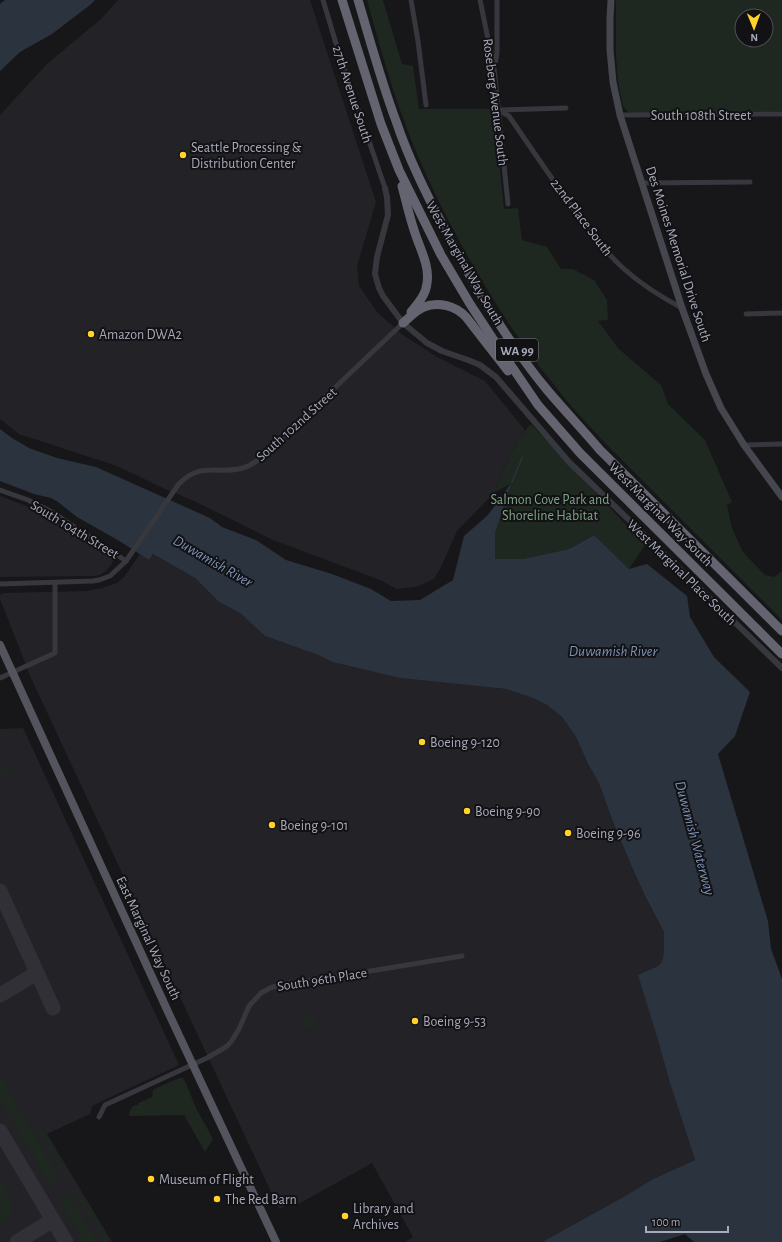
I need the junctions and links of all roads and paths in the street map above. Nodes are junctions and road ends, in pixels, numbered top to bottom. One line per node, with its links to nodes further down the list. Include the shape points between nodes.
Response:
1 (323, 0): 17 (street, 27th Avenue South)
2 (342, 0): 14 (highway, West Marginal Way South / WA 99)
3 (358, 0): 31 (highway, West Marginal Way South / WA 99, via 396,122 417,172 468,274 494,317 548,390 600,450)
4 (411, 0): 9 (street)
5 (480, 0): 8 (street, Roseberg Avenue South)
6 (497, 0): 8 (street, via 497,53)
7 (611, 0): 13 (main road, Des Moines Memorial Drive South, via 610,50)
8 (494, 68): 11 (street, Roseberg Avenue South)
9 (426, 106)
10 (566, 108): 11 (street)
11 (498, 110): 18 (street, Roseberg Avenue South); 19 (street, 22nd Place South, via 508,116 602,247 643,284)
12 (782, 114): 13 (street, South 108th Street)
13 (620, 115): 16 (main road, Des Moines Memorial Drive South)
14 (398, 170): 22 (highway, via 428,275 425,292); 23 (highway, West Marginal Way South / WA 99, via 441,255 470,304)
15 (750, 182): 16 (street)
16 (642, 183): 19 (main road, Des Moines Memorial Drive South)
17 (384, 188): 22 (street, West Marginal Place South, via 388,215 375,274 383,296)
18 (508, 204)
19 (682, 308): 25 (main road, Des Moines Memorial Drive South, via 713,392)
20 (782, 313): 21 (street)
21 (746, 314)
22 (403, 323): 23 (highway, via 423,307 442,305 458,310); 28 (street, South 102nd Street, via 262,458 243,468 201,471 184,478); 34 (street, West Marginal Place South, via 431,346 468,360 496,377 569,462)
23 (538, 405): 33 (highway, West Marginal Way South / WA 99, via 580,453)
24 (782, 444): 25 (street)
25 (744, 445): 27 (main road, Des Moines Memorial Drive South)
26 (0, 490): 28 (street, South 104th Street, via 47,509)
27 (782, 497)
28 (126, 561): 29 (street, South 102nd Street, via 110,576 99,580)
29 (55, 582): 30 (street, South 102nd Street); 35 (street, via 55,653)
30 (0, 584)
31 (782, 631)
32 (0, 644): 35 (main road, East Marginal Way South)
33 (782, 654)
34 (782, 668)
35 (12, 672): 36 (street); 38 (main road, East Marginal Way South)
36 (0, 678)
37 (462, 956): 38 (street, South 96th Place, via 270,988 261,993 249,1006 231,1042 219,1052)
38 (193, 1064): 39 (street, South 96th Place, via 105,1105); 40 (main road, East Marginal Way South)
39 (99, 1117)
40 (276, 1242)

